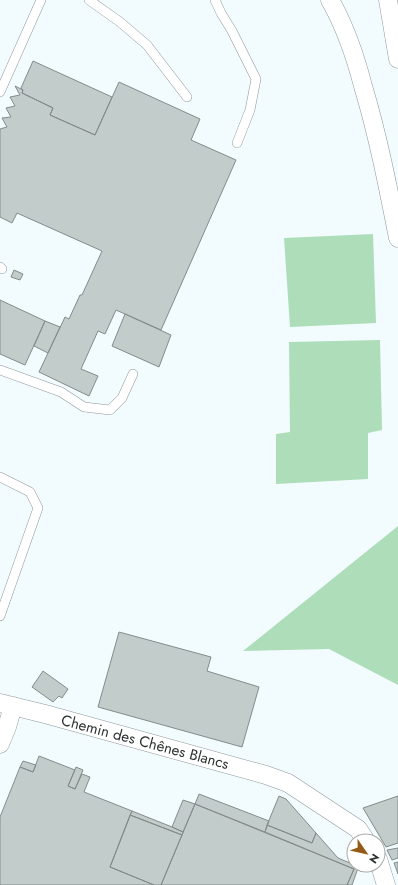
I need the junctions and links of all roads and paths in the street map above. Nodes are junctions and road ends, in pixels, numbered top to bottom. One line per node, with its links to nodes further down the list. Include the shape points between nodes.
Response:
1 (41, 0): 7 (lane)
2 (89, 0): 8 (lane, via 147,44)
3 (215, 0): 9 (lane, via 256,79 250,110)
4 (330, 0): 10 (street, via 342,21 369,106)
5 (388, 0): 6 (street)
6 (398, 59)
7 (0, 92)
8 (187, 97)
9 (237, 143)
10 (398, 238)
11 (0, 370): 12 (lane, via 61,392 84,407 110,410 122,398)
12 (133, 374)
13 (0, 477): 14 (lane, via 30,492 38,508)
14 (0, 616)
15 (6, 705): 16 (street, via 7,727); 17 (street, Chemin des Chênes Blancs, via 266,775 288,783)
16 (0, 744)
17 (361, 833)
18 (383, 873): 19 (street)
19 (386, 885)

